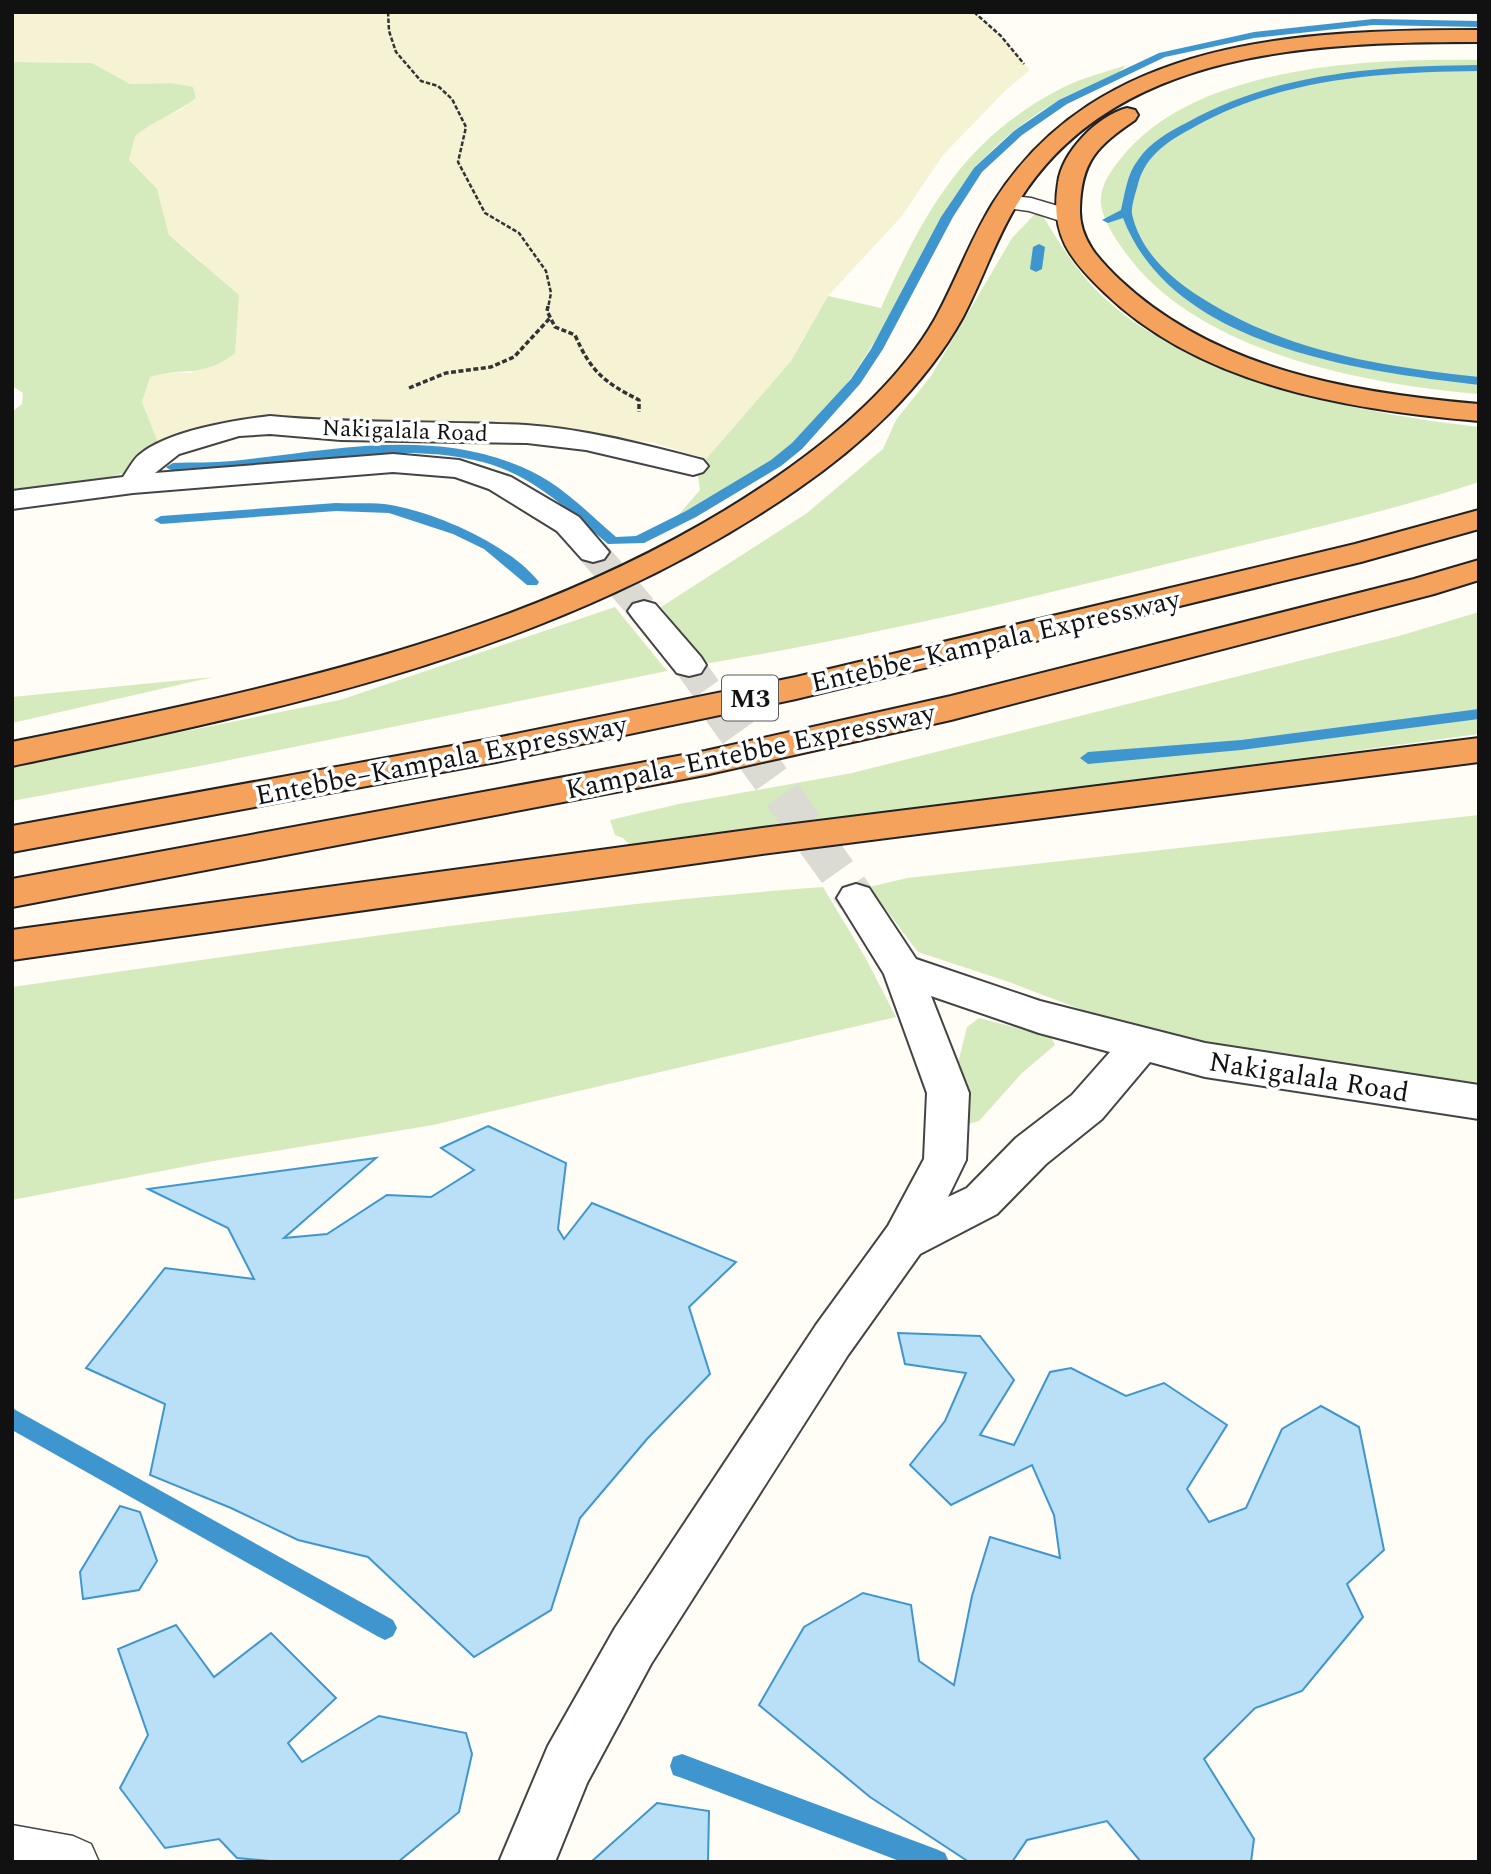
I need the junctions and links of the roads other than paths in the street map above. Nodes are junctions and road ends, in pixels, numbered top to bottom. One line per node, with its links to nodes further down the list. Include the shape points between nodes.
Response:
1 (1479, 36): 3 (highway, via 1370,37 1284,46 1166,75 1130,90 1064,132 1037,159)
2 (1479, 48): 4 (highway, via 1311,55 1244,69 1171,93 1119,120 1082,154 1071,175)
3 (1006, 202): 4 (lane); 15 (highway, via 940,332 897,386 788,482 615,583 491,634 326,685)
4 (1067, 216): 5 (highway, via 1074,243 1111,288 1208,350 1303,385 1417,407)
5 (1479, 413)
6 (693, 466): 7 (street, Nakigalala Road, via 586,440 527,434 270,425 237,428 169,448 148,462)
7 (134, 484): 8 (street, Nakigalala Road); 10 (street, Nakigalala Road, via 393,463 459,469 500,482 557,517)
8 (12, 500)
9 (1479, 519): 16 (highway, Entebbe–Kampala Expressway / M3, via 1361,552 796,688)
10 (593, 552)
11 (1479, 570): 17 (highway, Kampala–Entebbe Expressway / M3, via 951,708 718,760)
12 (644, 611): 13 (street)
13 (689, 665)
14 (1479, 750): 19 (highway, via 741,843)
15 (12, 754)
16 (12, 839)
17 (12, 893)
18 (856, 898): 20 (street)
19 (12, 945)
20 (896, 960): 21 (street, Nakigalala Road, via 991,1002); 23 (street, via 948,1093 945,1160)
21 (1141, 1045): 22 (street, Nakigalala Road, via 1205,1060); 23 (street, via 1087,1107 1031,1151 982,1201)
22 (1479, 1102)
23 (904, 1240): 26 (street, via 832,1340 633,1646 566,1765)
24 (12, 1850): 25 (lane)
25 (73, 1862)
26 (527, 1862)

